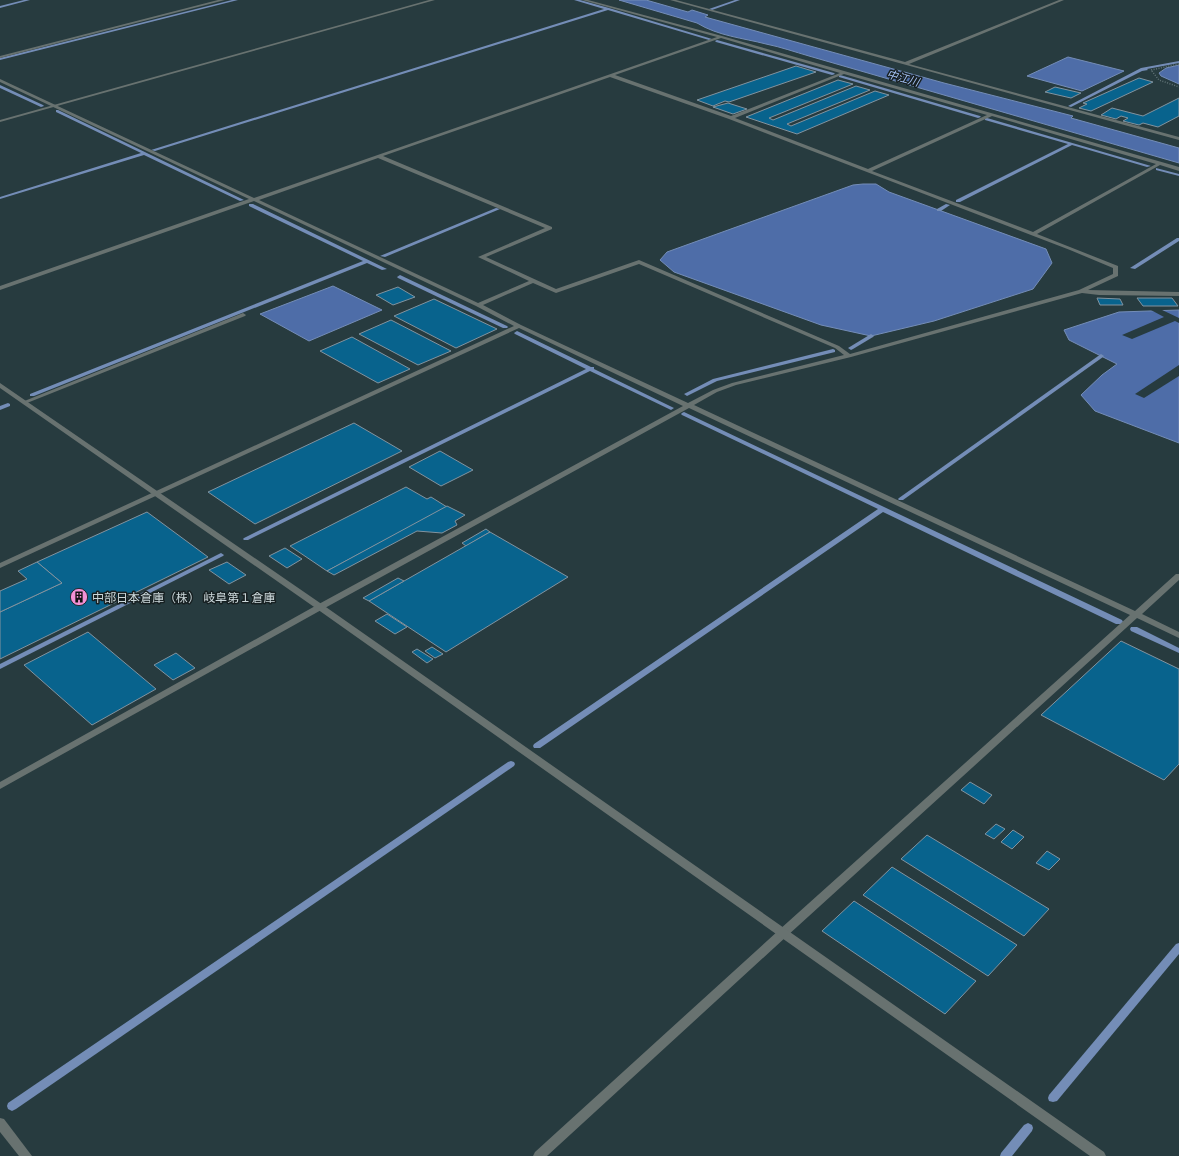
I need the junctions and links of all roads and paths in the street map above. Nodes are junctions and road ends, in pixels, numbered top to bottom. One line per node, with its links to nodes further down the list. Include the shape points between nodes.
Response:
1 (223, 0): 7 (street)
2 (433, 0): 14 (street)
3 (584, 0): 6 (street)
4 (672, 0): 8 (street)
5 (1062, 0): 8 (street)
6 (721, 37): 10 (street); 11 (street)
7 (0, 57)
8 (905, 64): 18 (street)
9 (1179, 64): 13 (path, via 1151,70 1152,75 1159,80)
10 (844, 73): 15 (street); 16 (street)
11 (612, 76): 16 (street); 19 (street)
12 (0, 80): 14 (street)
13 (1179, 87)
14 (54, 106): 17 (street); 23 (street)
15 (991, 115): 20 (street); 22 (street)
16 (731, 118): 22 (street)
17 (0, 121)
18 (1179, 139)
19 (378, 156): 23 (street); 25 (street, via 550,228 481,257)
20 (1159, 164): 21 (street); 24 (street)
21 (1179, 169)
22 (867, 171): 24 (street)
23 (254, 200): 26 (street); 29 (street)
24 (1033, 234): 27 (street, via 1116,267 1116,275)
25 (533, 280): 29 (street); 32 (street, via 556,291 639,262 837,347)
26 (0, 288)
27 (1081, 291): 28 (street); 32 (street)
28 (1179, 294)
29 (478, 305): 31 (street)
30 (243, 315): 34 (street)
31 (519, 326): 35 (street); 36 (street)
32 (849, 356): 35 (street, via 734,384)
33 (0, 385): 34 (street)
34 (25, 402): 36 (street)
35 (688, 405): 39 (street); 40 (street)
36 (157, 494): 37 (street); 39 (street)
37 (0, 566)
38 (1179, 576): 40 (street)
39 (320, 607): 42 (street); 43 (street)
40 (1135, 614): 41 (street); 43 (street)
41 (1179, 635)
42 (0, 786)
43 (783, 933): 46 (street); 47 (street)
44 (0, 1123): 45 (street)
45 (26, 1156)
46 (539, 1156)
47 (1100, 1156)

